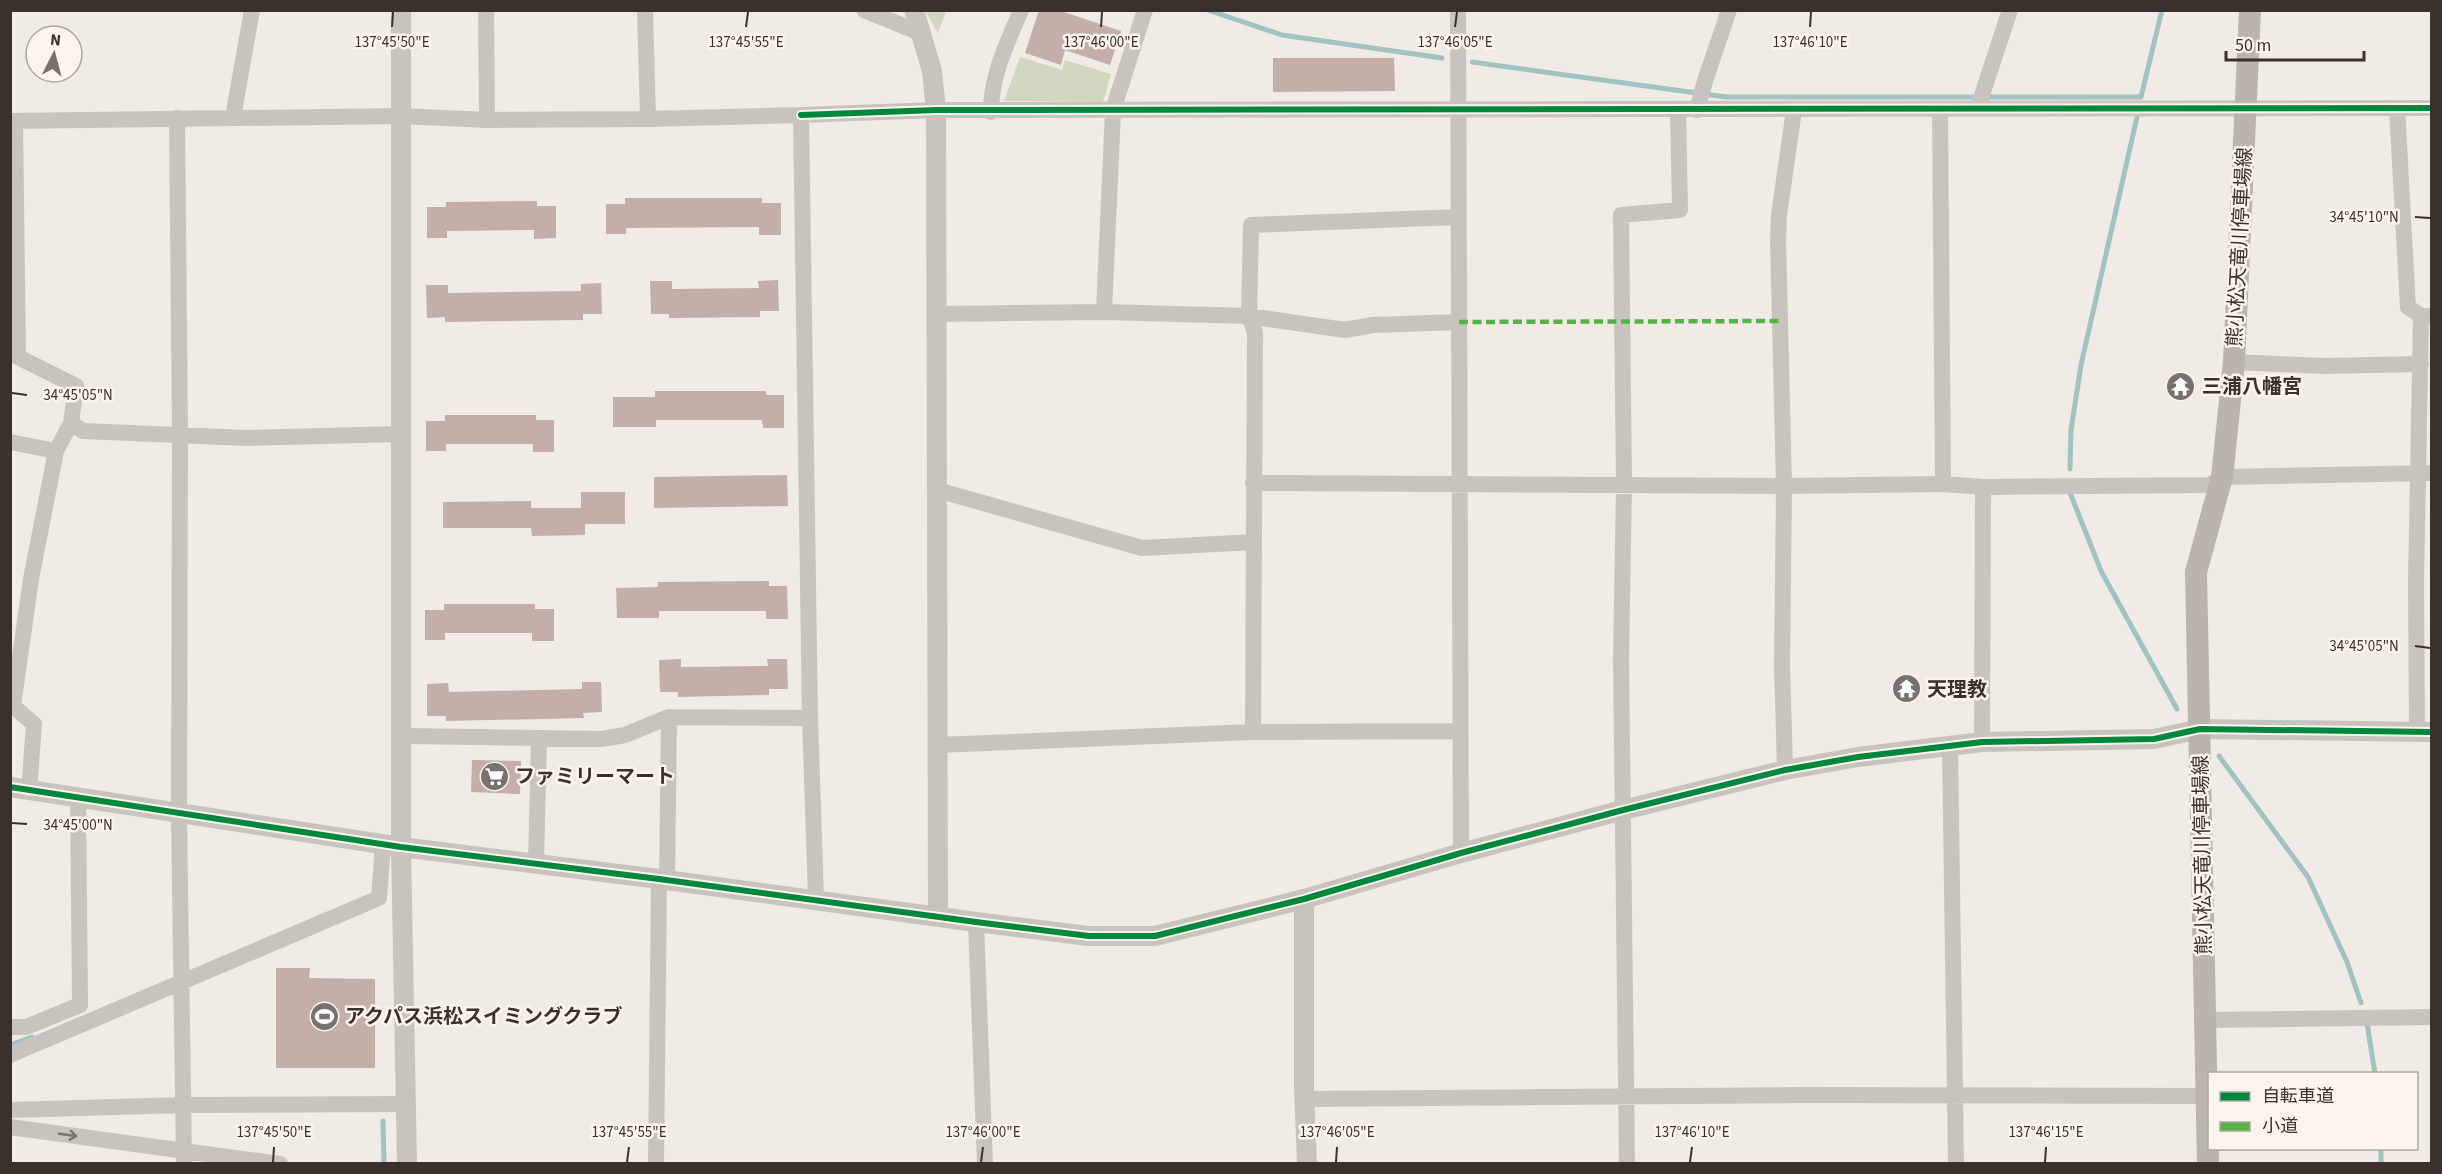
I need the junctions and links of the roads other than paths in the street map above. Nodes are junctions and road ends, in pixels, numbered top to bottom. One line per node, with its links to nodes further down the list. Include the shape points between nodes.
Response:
1 (252, 10): 28 (street)
2 (401, 10): 27 (street)
3 (486, 10): 31 (street)
4 (645, 10): 30 (street)
5 (864, 10): 13 (street)
6 (914, 10): 13 (street)
7 (1021, 10): 25 (street, via 996,71)
8 (1145, 10): 22 (street)
9 (1458, 10): 23 (street)
10 (1729, 10): 15 (street)
11 (2010, 10): 14 (street)
12 (2250, 10): 16 (main road, 熊小松天竜川停車場線)
13 (922, 34): 21 (street, via 932,71)
14 (1979, 101): 16 (street); 20 (street)
15 (1698, 107): 19 (street); 24 (street)
16 (2247, 107): 17 (street); 40 (main road, 熊小松天竜川停車場線)
17 (2397, 108): 18 (street); 37 (street, via 2408,307)
18 (2432, 108)
19 (1678, 109): 23 (street); 52 (street, via 1680,210 1621,215)
20 (1940, 109): 24 (street); 50 (street)
21 (936, 110): 25 (street); 26 (street); 35 (street)
22 (1113, 110): 23 (street); 25 (street); 34 (street)
23 (1459, 110): 33 (street)
24 (1794, 110): 53 (street, via 1778,240)
25 (991, 112)
26 (801, 115): 30 (street); 58 (street)
27 (402, 116): 28 (street); 31 (street); 43 (street)
28 (232, 117): 29 (street)
29 (177, 118): 32 (street); 44 (street)
30 (648, 119): 31 (street)
31 (487, 120)
32 (13, 121): 39 (street)
33 (1458, 217): 36 (street, via 1251,225); 38 (street)
34 (1104, 312): 35 (street); 36 (street)
35 (936, 314): 55 (street)
36 (1249, 316): 38 (street, via 1345,330 1373,325); 49 (street, via 1255,332)
37 (2426, 316): 41 (street)
38 (1459, 322): 51 (street)
39 (14, 354): 42 (street, via 76,386)
40 (2234, 362): 41 (street, via 2324,366); 48 (main road, 熊小松天竜川停車場線)
41 (2421, 364): 47 (street)
42 (71, 423): 44 (street, via 83,431); 46 (street)
43 (400, 434): 44 (street, via 247,438); 63 (street)
44 (180, 435): 72 (street)
45 (10, 442): 46 (street)
46 (56, 452): 69 (street, via 31,579 13,706 34,724)
47 (2425, 473): 48 (street); 62 (street, via 2416,582)
48 (2222, 477): 54 (street, via 2210,485); 59 (main road, 熊小松天竜川停車場線, via 2196,572)
49 (1253, 483): 51 (street); 56 (street)
50 (1943, 483): 53 (street); 54 (street)
51 (1461, 485): 52 (street); 60 (street)
52 (1624, 486): 53 (street); 71 (street)
53 (1784, 486): 68 (street)
54 (1983, 487): 65 (street)
55 (937, 490): 56 (street, via 1142,548); 66 (street)
56 (1253, 542): 61 (street)
57 (669, 717): 58 (street); 64 (street, via 625,735 602,739); 76 (street)
58 (810, 718): 77 (street)
59 (2199, 729): 62 (street); 65 (street, via 2154,738); 83 (main road, 熊小松天竜川停車場線)
60 (1460, 731): 61 (street); 74 (street)
61 (1253, 732): 66 (street)
62 (2424, 732)
63 (402, 736): 64 (street); 73 (street)
64 (538, 739): 75 (street)
65 (1982, 742): 67 (street)
66 (937, 745): 79 (street)
67 (1950, 746): 68 (street); 86 (street)
68 (1785, 770): 71 (street)
69 (20, 789): 70 (street)
70 (78, 798): 72 (street); 84 (street, via 80,1005 26,1027)
71 (1623, 810): 74 (street); 88 (street)
72 (179, 814): 73 (street); 81 (street)
73 (392, 846): 75 (street); 81 (street, via 379,898); 90 (street)
74 (1461, 853): 78 (street)
75 (536, 864): 76 (street)
76 (663, 880): 77 (street); 97 (street)
77 (816, 899): 79 (street)
78 (1304, 899): 80 (street, via 1155,936 1089,936); 89 (street)
79 (938, 917): 80 (street)
80 (976, 922): 98 (street)
81 (183, 983): 85 (street); 91 (street)
82 (2432, 1017): 83 (street)
83 (2206, 1020): 87 (main road, 熊小松天竜川停車場線)
84 (10, 1027)
85 (10, 1055)
86 (1955, 1095): 87 (street); 88 (street); 101 (street)
87 (2206, 1096): 102 (main road, 熊小松天竜川停車場線)
88 (1627, 1097): 89 (street); 100 (street)
89 (1305, 1099): 99 (street)
90 (407, 1104): 91 (street); 96 (street)
91 (184, 1105): 92 (street); 94 (street)
92 (10, 1110)
93 (10, 1127): 94 (street, one-way to 94)
94 (184, 1157): 95 (street)
95 (280, 1164)
96 (407, 1164)
97 (656, 1164)
98 (985, 1164)
99 (1306, 1164)
100 (1627, 1164)
101 (1956, 1164)
102 (2208, 1164)

